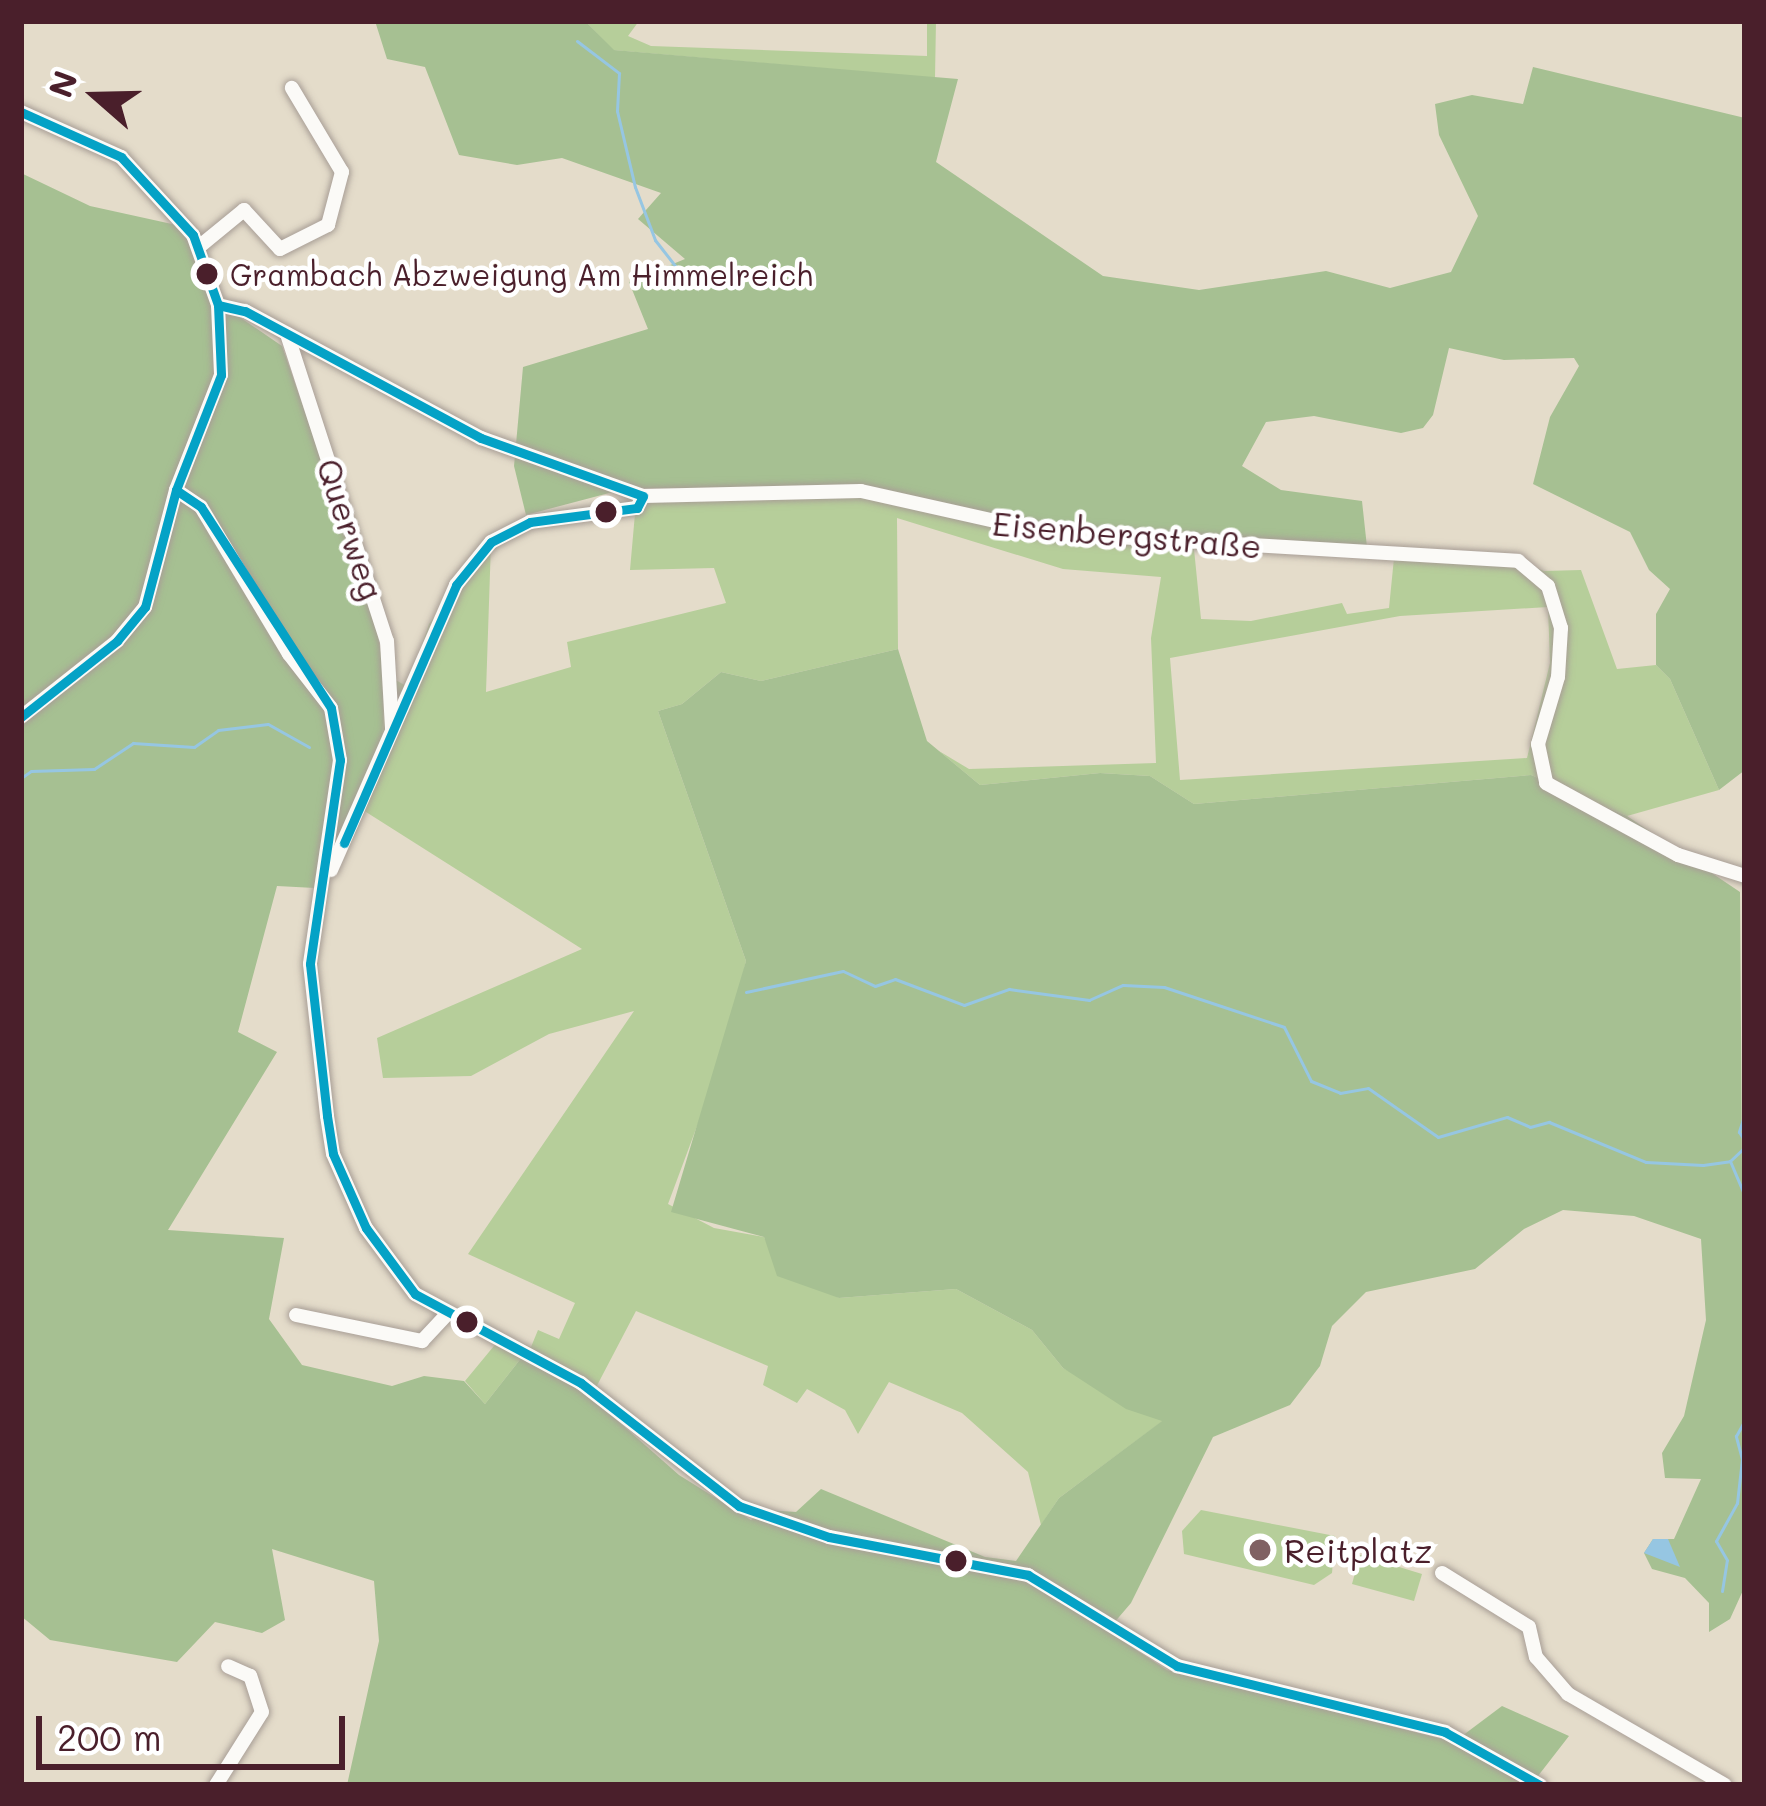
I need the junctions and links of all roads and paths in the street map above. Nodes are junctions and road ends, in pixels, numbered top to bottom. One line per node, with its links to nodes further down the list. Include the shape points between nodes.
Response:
1 (292, 88): 3 (street, via 342,172 328,225 280,249 244,210)
2 (21, 112): 3 (street, via 121,158)
3 (200, 246): 4 (street)
4 (218, 305): 5 (street, Eisenbergstraße); 6 (street, via 221,375 213,412)
5 (287, 334): 7 (street, Eisenbergstraße, via 481,438); 9 (street, Querweg, via 387,641)
6 (176, 490): 8 (street, via 145,607 117,641); 11 (street, via 201,507 331,708 340,760)
7 (643, 496): 9 (street, via 638,508 530,521 491,542 456,585); 10 (street, Eisenbergstraße, via 877,492 1049,533 1518,561 1549,586 1561,628 1540,774 1566,801 1701,865)
8 (21, 718)
9 (392, 729): 11 (street)
10 (1745, 876)
11 (324, 885): 13 (street, via 310,964 333,1154 398,1278)
12 (296, 1315): 13 (street, via 422,1341)
13 (447, 1315): 17 (street, via 581,1384 739,1506 829,1537 1028,1575 1178,1666 1445,1732)
14 (1442, 1573): 18 (street, via 1529,1627 1536,1658 1568,1694)
15 (228, 1666): 16 (street, via 250,1676 262,1712)
16 (216, 1785)
17 (1540, 1785)
18 (1725, 1785)

